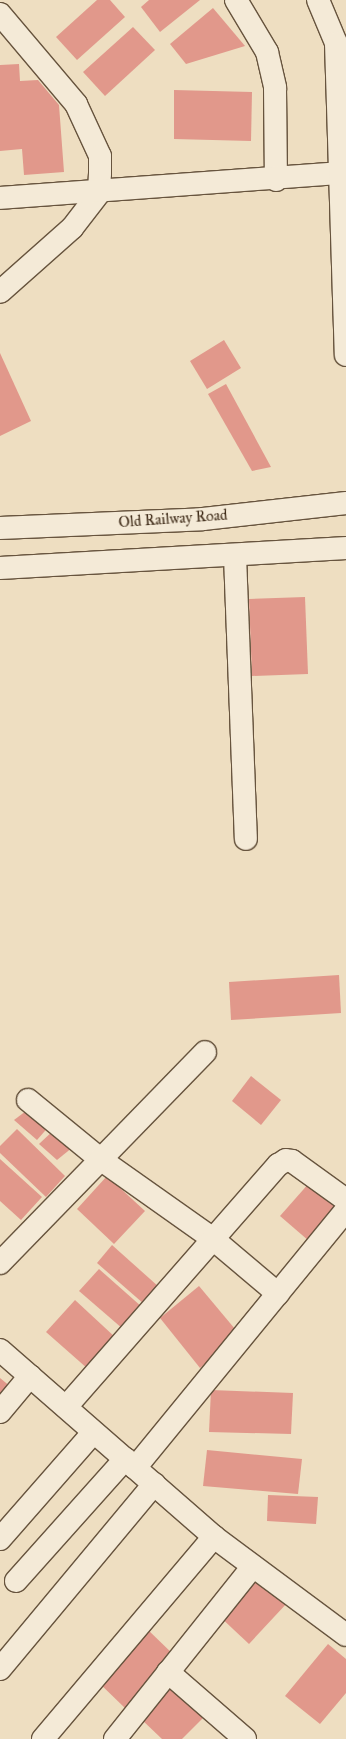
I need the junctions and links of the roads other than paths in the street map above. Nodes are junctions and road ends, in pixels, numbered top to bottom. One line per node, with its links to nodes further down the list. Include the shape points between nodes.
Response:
1 (236, 0): 6 (street, via 267,52 274,81)
2 (318, 0): 4 (street, via 336,43)
3 (4, 25): 7 (street, via 76,104 89,127 100,156)
4 (343, 142): 5 (street)
5 (341, 173): 6 (street); 10 (street)
6 (276, 180): 7 (street)
7 (99, 193): 8 (street); 9 (street, via 72,228)
8 (0, 198)
9 (0, 292)
10 (346, 355)
11 (346, 503): 12 (street, Old Railway Road, via 203,518)
12 (0, 528)
13 (346, 548): 14 (street)
14 (235, 556): 15 (street); 16 (street)
15 (0, 568)
16 (246, 839)
17 (205, 1052): 19 (street)
18 (28, 1100): 19 (street)
19 (100, 1159): 22 (street); 23 (street)
20 (346, 1200): 22 (street, via 286,1160)
21 (346, 1210): 24 (street)
22 (213, 1239): 24 (street); 27 (street)
23 (0, 1263)
24 (278, 1294): 30 (street)
25 (0, 1350): 26 (street)
26 (30, 1376): 27 (street); 28 (street)
27 (66, 1407): 29 (street)
28 (0, 1412)
29 (92, 1434): 30 (street); 33 (street)
30 (130, 1463): 31 (street); 35 (street)
31 (154, 1484): 32 (street); 37 (street)
32 (214, 1537): 34 (street); 39 (street)
33 (0, 1539)
34 (253, 1566): 36 (street); 38 (street)
35 (16, 1581)
36 (346, 1635)
37 (0, 1669)
38 (168, 1672): 40 (street); 41 (street)
39 (43, 1739)
40 (115, 1739)
41 (245, 1739)

